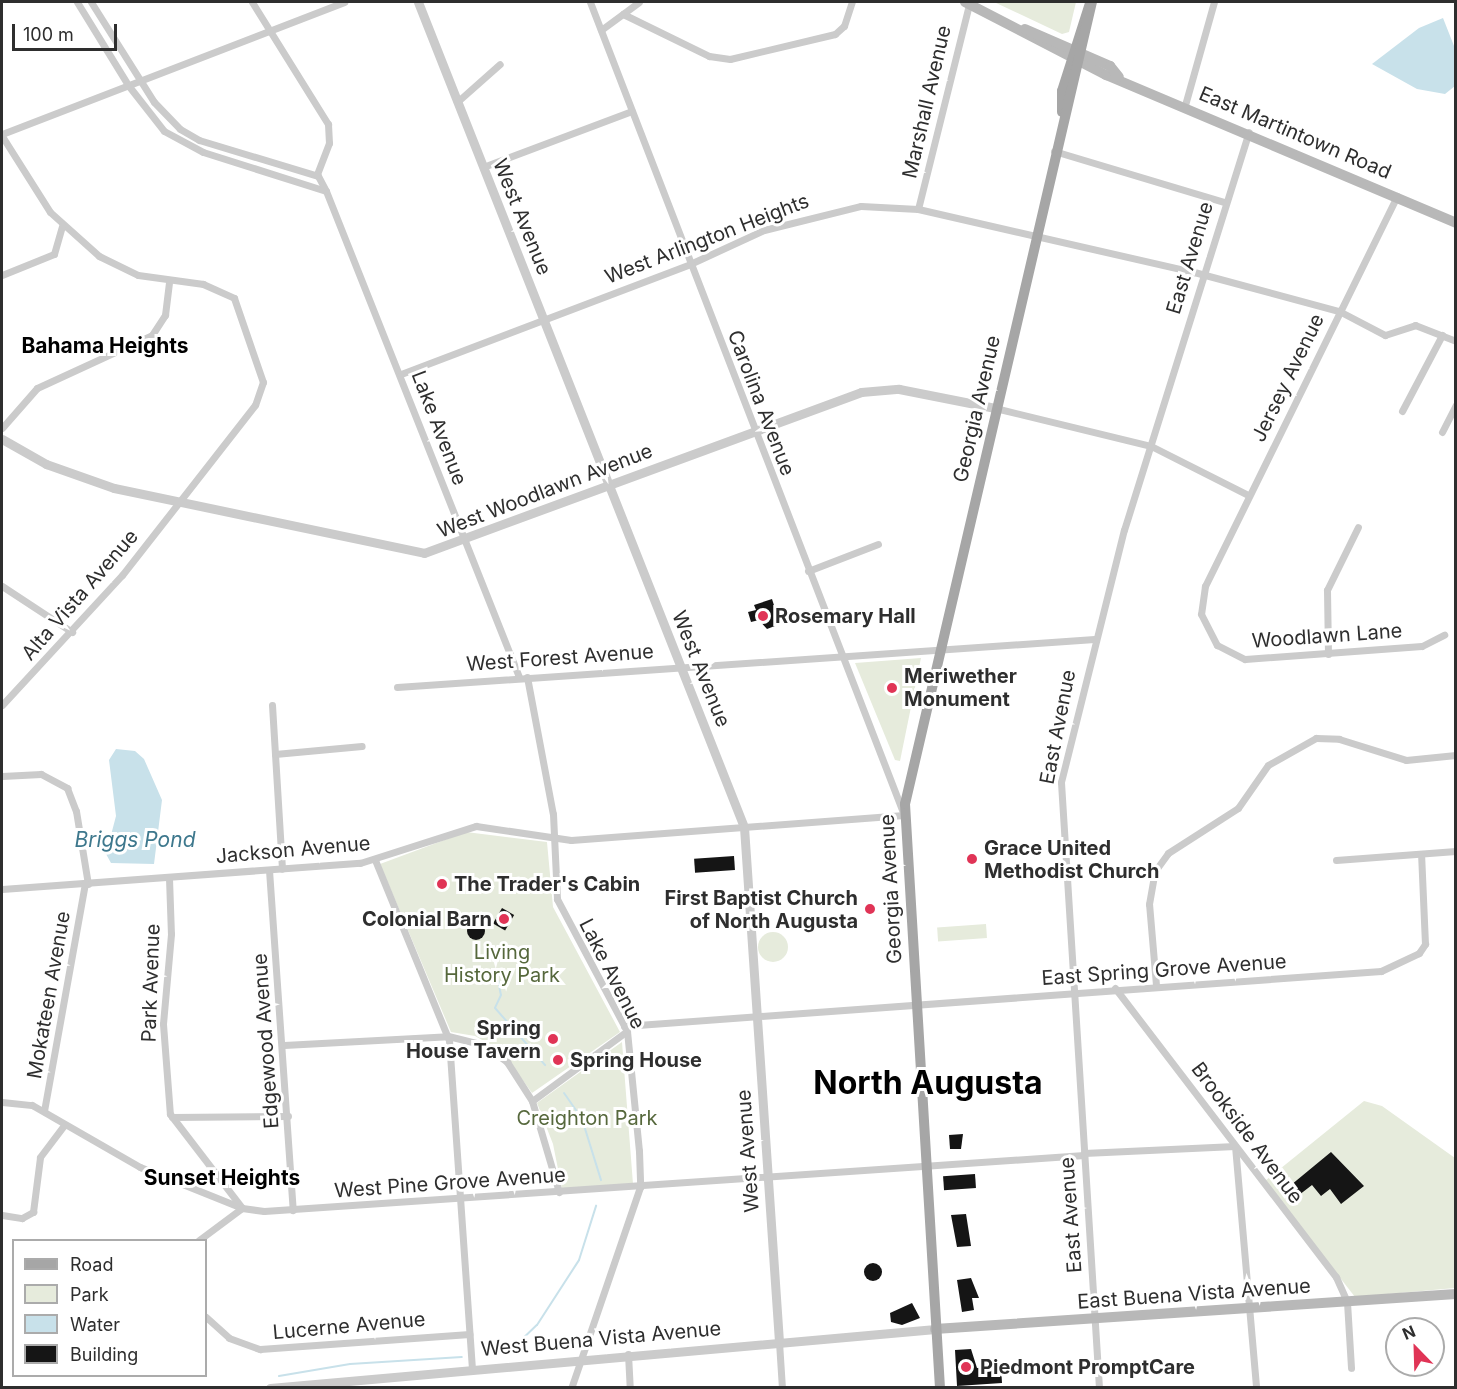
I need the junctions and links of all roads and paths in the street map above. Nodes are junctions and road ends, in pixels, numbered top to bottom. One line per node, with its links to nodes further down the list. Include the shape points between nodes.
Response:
1 (77, 2): 18 (street)
2 (91, 2): 17 (street)
3 (252, 2): 14 (street)
4 (344, 2): 14 (street)
5 (418, 2): 19 (street, West Avenue)
6 (590, 2): 13 (street, Carolina Avenue)
7 (639, 2): 12 (street)
8 (852, 2): 12 (street, via 844,26 835,34 730,59 709,56)
9 (1091, 2): 15 (main road, Georgia Avenue)
10 (1214, 2): 20 (street)
11 (967, 3): 15 (main road, East Martintown Road); 30 (street, Marshall Avenue)
12 (623, 14): 13 (street)
13 (602, 30): 21 (street, Carolina Avenue)
14 (271, 31): 17 (street); 26 (street, via 328,124 329,143)
15 (1076, 55): 20 (main road, East Martintown Road); 24 (main road, Georgia Avenue)
16 (500, 64): 19 (street)
17 (141, 81): 18 (street); 26 (street, via 166,116 193,138)
18 (128, 85): 23 (street); 27 (street, via 156,123 182,142)
19 (457, 102): 25 (street, West Avenue)
20 (1185, 105): 22 (main road, East Martintown Road)
21 (632, 111): 25 (street); 34 (street, Carolina Avenue)
22 (1249, 132): 28 (main road, East Martintown Road); 29 (street, East Avenue)
23 (2, 135): 32 (street, Alta Vista Avenue)
24 (1054, 151): 29 (street); 33 (main road, Georgia Avenue)
25 (483, 167): 39 (street, West Avenue)
26 (318, 176): 27 (street, Lake Avenue)
27 (326, 191): 42 (street, Lake Avenue)
28 (1397, 196): 31 (main road, East Martintown Road); 38 (street, Jersey Avenue)
29 (1224, 202): 36 (street, East Avenue)
30 (918, 209): 33 (street, West Arlington Heights); 34 (street, West Arlington Heights, via 831,210 764,230)
31 (1455, 223)
32 (62, 226): 35 (street, via 54,254); 37 (street, Alta Vista Avenue, via 110,263)
33 (1035, 237): 36 (street, West Arlington Heights); 44 (main road, Georgia Avenue)
34 (690, 264): 39 (street, West Arlington Heights); 47 (street, Carolina Avenue)
35 (2, 275)
36 (1202, 275): 38 (street, West Arlington Heights); 50 (street, East Avenue)
37 (169, 282): 46 (street, via 165,315 152,335 37,388); 53 (street, Alta Vista Avenue, via 203,284 234,298 263,376 255,405)
38 (1339, 311): 40 (street, West Arlington Heights, via 1385,335 1415,326); 52 (street, Jersey Avenue)
39 (544, 321): 42 (street, West Arlington Heights); 51 (street, West Avenue)
40 (1443, 335): 41 (street, West Arlington Heights); 45 (street)
41 (1455, 341)
42 (400, 374): 55 (street, Lake Avenue)
43 (1455, 405): 48 (street)
44 (995, 408): 47 (street, West Woodlawn Avenue, via 879,388); 50 (street); 63 (main road, Georgia Avenue)
45 (1402, 411)
46 (2, 428)
47 (754, 431): 51 (street, West Woodlawn Avenue); 57 (street, Carolina Avenue)
48 (1442, 432)
49 (2, 439): 53 (street, West Woodlawn Avenue, via 76,476)
50 (1150, 446): 52 (street); 62 (street, East Avenue)
51 (608, 486): 55 (street, West Woodlawn Avenue); 66 (street, West Avenue)
52 (1248, 495): 58 (street, Jersey Avenue)
53 (178, 502): 55 (street, West Woodlawn Avenue, via 408,551 433,552); 60 (street, Alta Vista Avenue)
54 (1358, 527): 65 (street, via 1327,590)
55 (465, 541): 67 (street, Lake Avenue)
56 (878, 544): 57 (street)
57 (808, 572): 64 (street, Carolina Avenue)
58 (1209, 576): 65 (street, Woodlawn Lane, via 1201,614 1209,635 1223,650 1253,659)
59 (2, 586): 60 (street)
60 (72, 632): 69 (street, Alta Vista Avenue)
61 (1444, 635): 65 (street, Woodlawn Lane, via 1428,645)
62 (1094, 639): 63 (street, West Forest Avenue); 89 (street, East Avenue, via 1061,782)
63 (940, 647): 64 (street, West Forest Avenue); 75 (main road, Georgia Avenue)
64 (840, 654): 66 (street, West Forest Avenue); 75 (street, Carolina Avenue)
65 (1328, 654)
66 (680, 666): 67 (street, West Forest Avenue); 76 (street, West Avenue)
67 (523, 677): 68 (street, West Forest Avenue); 77 (street, Lake Avenue, via 553,814)
68 (397, 687)
69 (2, 705)
70 (272, 705): 72 (street)
71 (362, 746): 72 (street)
72 (275, 754): 82 (street)
73 (1455, 754): 87 (street, via 1406,760 1339,739 1317,738 1268,765 1239,808 1168,853 1155,872 1149,904)
74 (2, 776): 85 (street, Mokateen Avenue, via 40,774 67,788 76,811)
75 (904, 815): 76 (street, Jackson Avenue); 90 (main road, Georgia Avenue)
76 (744, 827): 77 (street, Jackson Avenue); 91 (street, West Avenue)
77 (553, 838): 80 (street, Jackson Avenue, via 476,826); 92 (street, Lake Avenue, via 557,899)
78 (1455, 851): 79 (street)
79 (1421, 854): 81 (street); 87 (street, East Spring Grove Avenue, via 1425,939 1412,956 1381,971)
80 (375, 860): 82 (street, Jackson Avenue); 93 (street)
81 (1336, 860)
82 (282, 869): 83 (street, Jackson Avenue)
83 (270, 870): 84 (street, Jackson Avenue); 94 (street, Edgewood Avenue)
84 (169, 878): 85 (street, Jackson Avenue); 99 (street, Park Avenue, via 171,934 163,1024)
85 (86, 884): 86 (street, Jackson Avenue); 97 (street, Mokateen Avenue)
86 (2, 889)
87 (1156, 986): 88 (street, East Spring Grove Avenue)
88 (1115, 988): 89 (street, East Spring Grove Avenue); 101 (street, Brookside Avenue)
89 (1071, 991): 90 (street, East Spring Grove Avenue); 102 (street, East Avenue)
90 (915, 1005): 91 (street, East Spring Grove Avenue); 103 (main road, Georgia Avenue)
91 (756, 1014): 92 (street, East Spring Grove Avenue); 104 (street, West Avenue)
92 (626, 1029): 95 (street); 105 (street, Lake Avenue)
93 (448, 1036): 94 (street); 95 (street, via 475,1041 500,1055); 107 (street)
94 (284, 1045): 98 (street, Edgewood Avenue)
95 (532, 1101): 106 (street)
96 (2, 1102): 97 (street, West Pine Grove Avenue)
97 (44, 1111): 100 (street, West Pine Grove Avenue)
98 (288, 1116): 99 (street); 109 (street, Edgewood Avenue)
99 (172, 1117): 108 (street)
100 (64, 1125): 108 (street, West Pine Grove Avenue, via 140,1167); 110 (street, via 40,1157 33,1212 22,1218)
101 (1235, 1146): 102 (street, West Pine Grove Avenue); 113 (street, Brookside Avenue, via 1336,1277); 114 (street)
102 (1084, 1154): 103 (street, West Pine Grove Avenue); 116 (street, East Avenue)
103 (926, 1167): 104 (street, West Pine Grove Avenue); 117 (main road, Georgia Avenue)
104 (767, 1178): 105 (street, West Pine Grove Avenue); 119 (street, West Avenue)
105 (640, 1187): 106 (street, West Pine Grove Avenue); 121 (street, Lake Avenue)
106 (560, 1192): 107 (street, West Pine Grove Avenue)
107 (460, 1199): 109 (street, West Pine Grove Avenue); 118 (street)
108 (242, 1208): 109 (street, West Pine Grove Avenue); 111 (street)
109 (294, 1210)
110 (2, 1215)
111 (200, 1239)
112 (1455, 1294): 113 (main road, East Buena Vista Avenue)
113 (1347, 1302): 114 (main road, East Buena Vista Avenue); 123 (street)
114 (1252, 1308): 116 (main road, East Buena Vista Avenue); 130 (street)
115 (207, 1318): 118 (street, Lucerne Avenue, via 229,1338 260,1349)
116 (1095, 1320): 117 (main road, East Buena Vista Avenue); 129 (street, East Avenue)
117 (935, 1329): 119 (street, West Buena Vista Avenue); 128 (main road, Georgia Avenue)
118 (469, 1334): 122 (street)
119 (779, 1342): 120 (street, West Buena Vista Avenue); 127 (street, West Avenue)
120 (628, 1353): 121 (street, West Buena Vista Avenue); 126 (street)
121 (585, 1356): 122 (street, West Buena Vista Avenue); 125 (street, Lake Avenue)
122 (472, 1368): 124 (street, West Buena Vista Avenue)
123 (1351, 1368)
124 (270, 1388)
125 (571, 1388)
126 (630, 1388)
127 (782, 1388)
128 (940, 1388)
129 (1099, 1388)
130 (1256, 1388)

